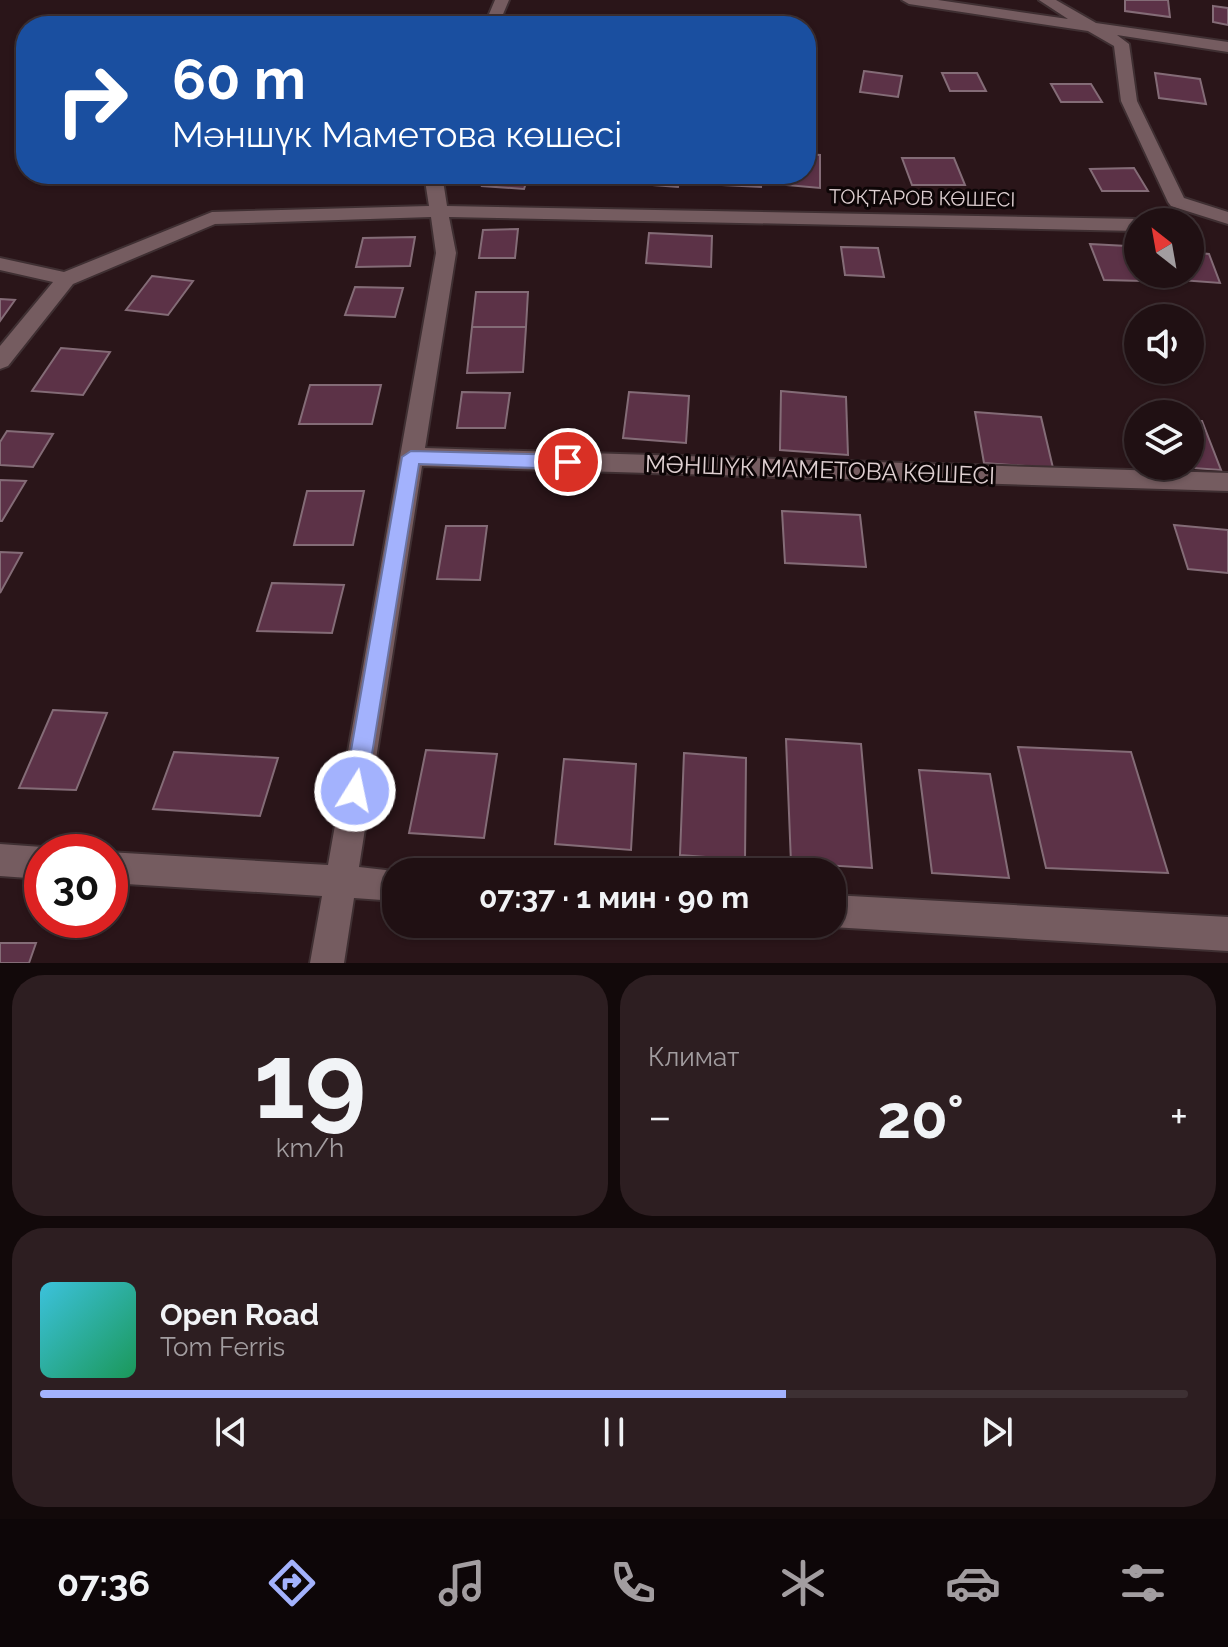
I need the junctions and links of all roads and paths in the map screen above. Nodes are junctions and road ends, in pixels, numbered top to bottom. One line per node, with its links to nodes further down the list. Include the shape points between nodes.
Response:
1 (909, 0): 3 (street)
2 (1046, 0): 3 (street)
3 (1088, 25): 4 (street); 7 (street, via 1121,44 1129,101 1177,202)
4 (1228, 47)
5 (435, 184): 6 (street)
6 (439, 211): 8 (street, ТОҚТАРОВ КӨШЕСІ); 12 (street, ТОҚТАРОВ КӨШЕСІ, via 212,218); 14 (street, via 446,253)
7 (1228, 218)
8 (1124, 225)
9 (1204, 226): 10 (street)
10 (1228, 226)
11 (0, 264): 12 (street)
12 (66, 279): 13 (street)
13 (0, 361)
14 (411, 457): 15 (street, МӘНШҮК МАМЕТОВА КӨШЕСІ); 19 (street)
15 (1228, 482)
16 (0, 860): 17 (street)
17 (24, 862)
18 (128, 868): 19 (street)
19 (340, 882): 20 (street); 23 (street)
20 (382, 884)
21 (846, 912): 22 (street)
22 (1228, 934)
23 (327, 963)

